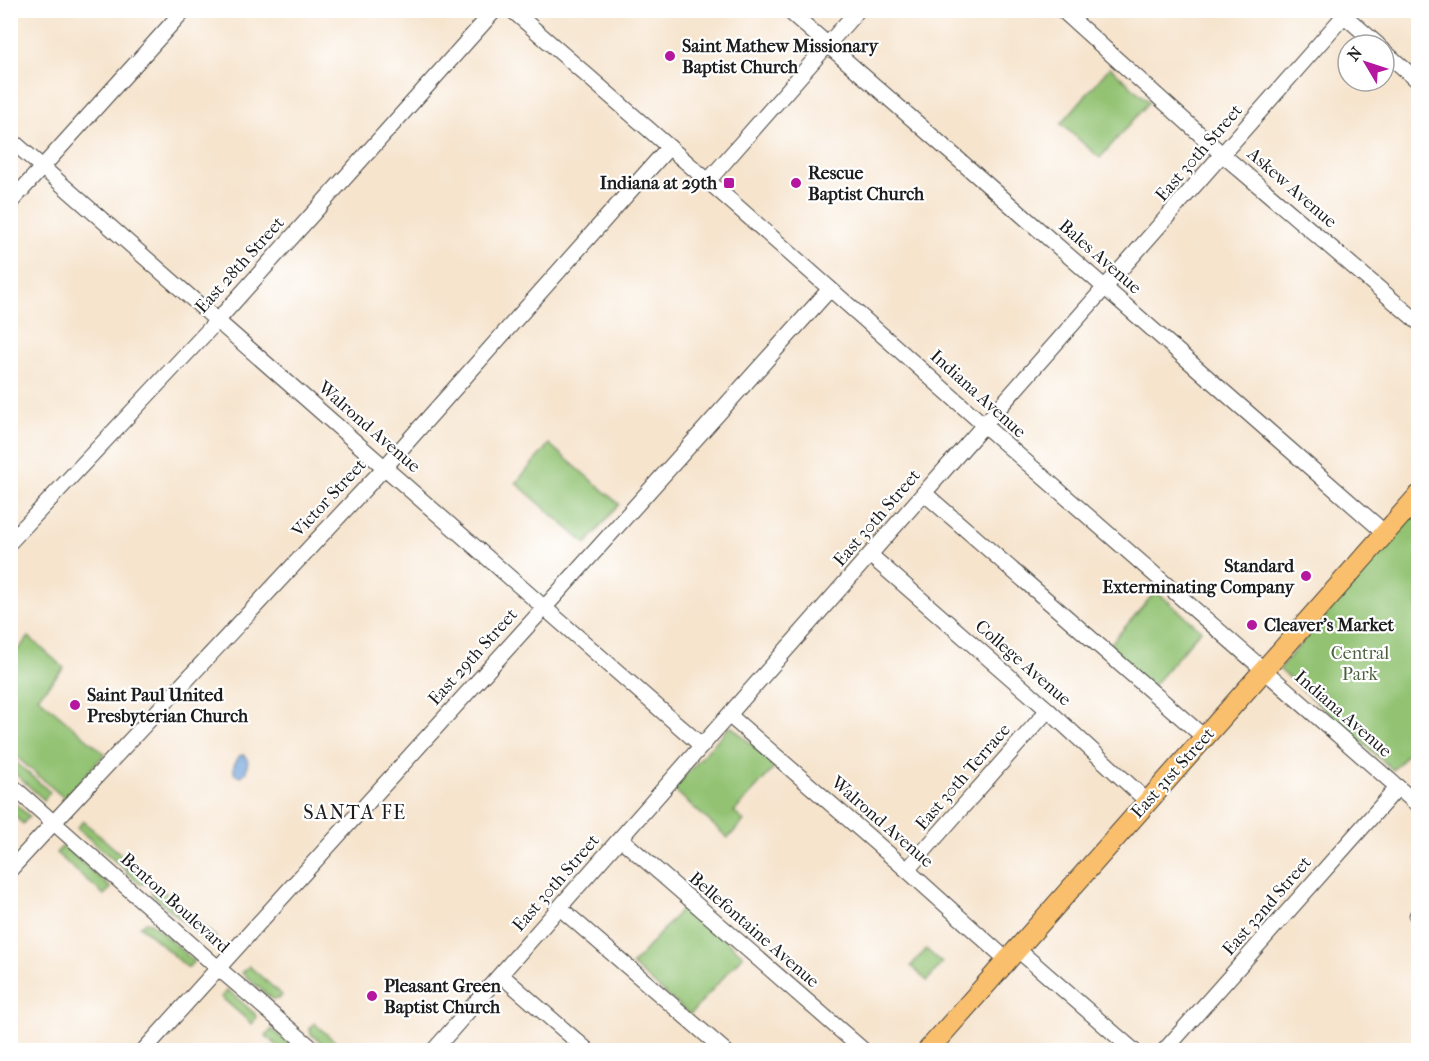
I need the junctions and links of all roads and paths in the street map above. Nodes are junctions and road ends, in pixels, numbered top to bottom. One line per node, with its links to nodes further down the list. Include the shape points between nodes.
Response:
1 (184, 10): 15 (street)
2 (495, 10): 20 (street, East 28th Street)
3 (512, 10): 13 (street, Indiana Avenue)
4 (788, 10): 9 (street, Bales Avenue)
5 (858, 10): 9 (street)
6 (1062, 10): 14 (street, Askew Avenue)
7 (1344, 12): 8 (street); 14 (street, East 30th Street)
8 (1366, 33)
9 (828, 45): 16 (street); 19 (street, Bales Avenue)
10 (1396, 61): 11 (street)
11 (1419, 81)
12 (10, 139): 15 (street, Walrond Avenue)
13 (669, 147): 16 (street, Indiana Avenue); 23 (street, Victor Street)
14 (1223, 155): 19 (street, East 30th Street); 21 (street, Askew Avenue)
15 (44, 168): 17 (street); 20 (street, Walrond Avenue)
16 (708, 181): 18 (street, Indiana Avenue)
17 (10, 203)
18 (830, 289): 22 (street, Indiana Avenue); 31 (street, East 29th Street)
19 (1106, 289): 22 (street, East 30th Street); 27 (street, Bales Avenue)
20 (217, 321): 23 (street, Walrond Avenue); 29 (street, East 28th Street)
21 (1419, 322)
22 (985, 426): 24 (street, East 30th Street); 32 (street, Indiana Avenue)
23 (385, 467): 31 (street, Walrond Avenue); 41 (street, Victor Street)
24 (924, 493): 30 (street, East 30th Street); 35 (street)
25 (1419, 496): 27 (main road, East 31st Street)
26 (1419, 521): 28 (path)
27 (1386, 534): 32 (main road, East 31st Street)
28 (1419, 541)
29 (10, 542)
30 (870, 555): 33 (street, College Avenue); 34 (street, East 30th Street)
31 (545, 607): 36 (street, Walrond Avenue); 47 (street, East 29th Street)
32 (1263, 670): 35 (main road, East 31st Street); 38 (street, Indiana Avenue)
33 (1048, 710): 39 (street, College Avenue); 44 (street, East 30th Terrace)
34 (730, 716): 36 (street, East 30th Street); 44 (street, Walrond Avenue)
35 (1205, 738): 39 (main road, East 31st Street)
36 (702, 746): 42 (street, East 30th Street)
37 (10, 784): 41 (street, Benton Boulevard)
38 (1398, 787): 40 (street, Indiana Avenue); 57 (street, East 32nd Street)
39 (1148, 802): 46 (main road, East 31st Street)
40 (1419, 805)
41 (54, 822): 43 (street, Victor Street); 47 (street, Benton Boulevard)
42 (621, 839): 45 (street, East 30th Street); 54 (street, Bellefontaine Avenue)
43 (10, 870)
44 (907, 870): 46 (street, Walrond Avenue)
45 (560, 908): 48 (street, East 30th Street); 53 (street)
46 (1012, 954): 55 (main road, East 31st Street); 56 (street, Walrond Avenue)
47 (218, 968): 49 (street, East 29th Street); 50 (street, Benton Boulevard)
48 (501, 975): 51 (street, East 30th Street); 52 (street)
49 (144, 1050)
50 (314, 1050)
51 (434, 1050)
52 (587, 1050)
53 (724, 1050)
54 (862, 1050)
55 (928, 1050)
56 (1133, 1050)
57 (1165, 1050)

